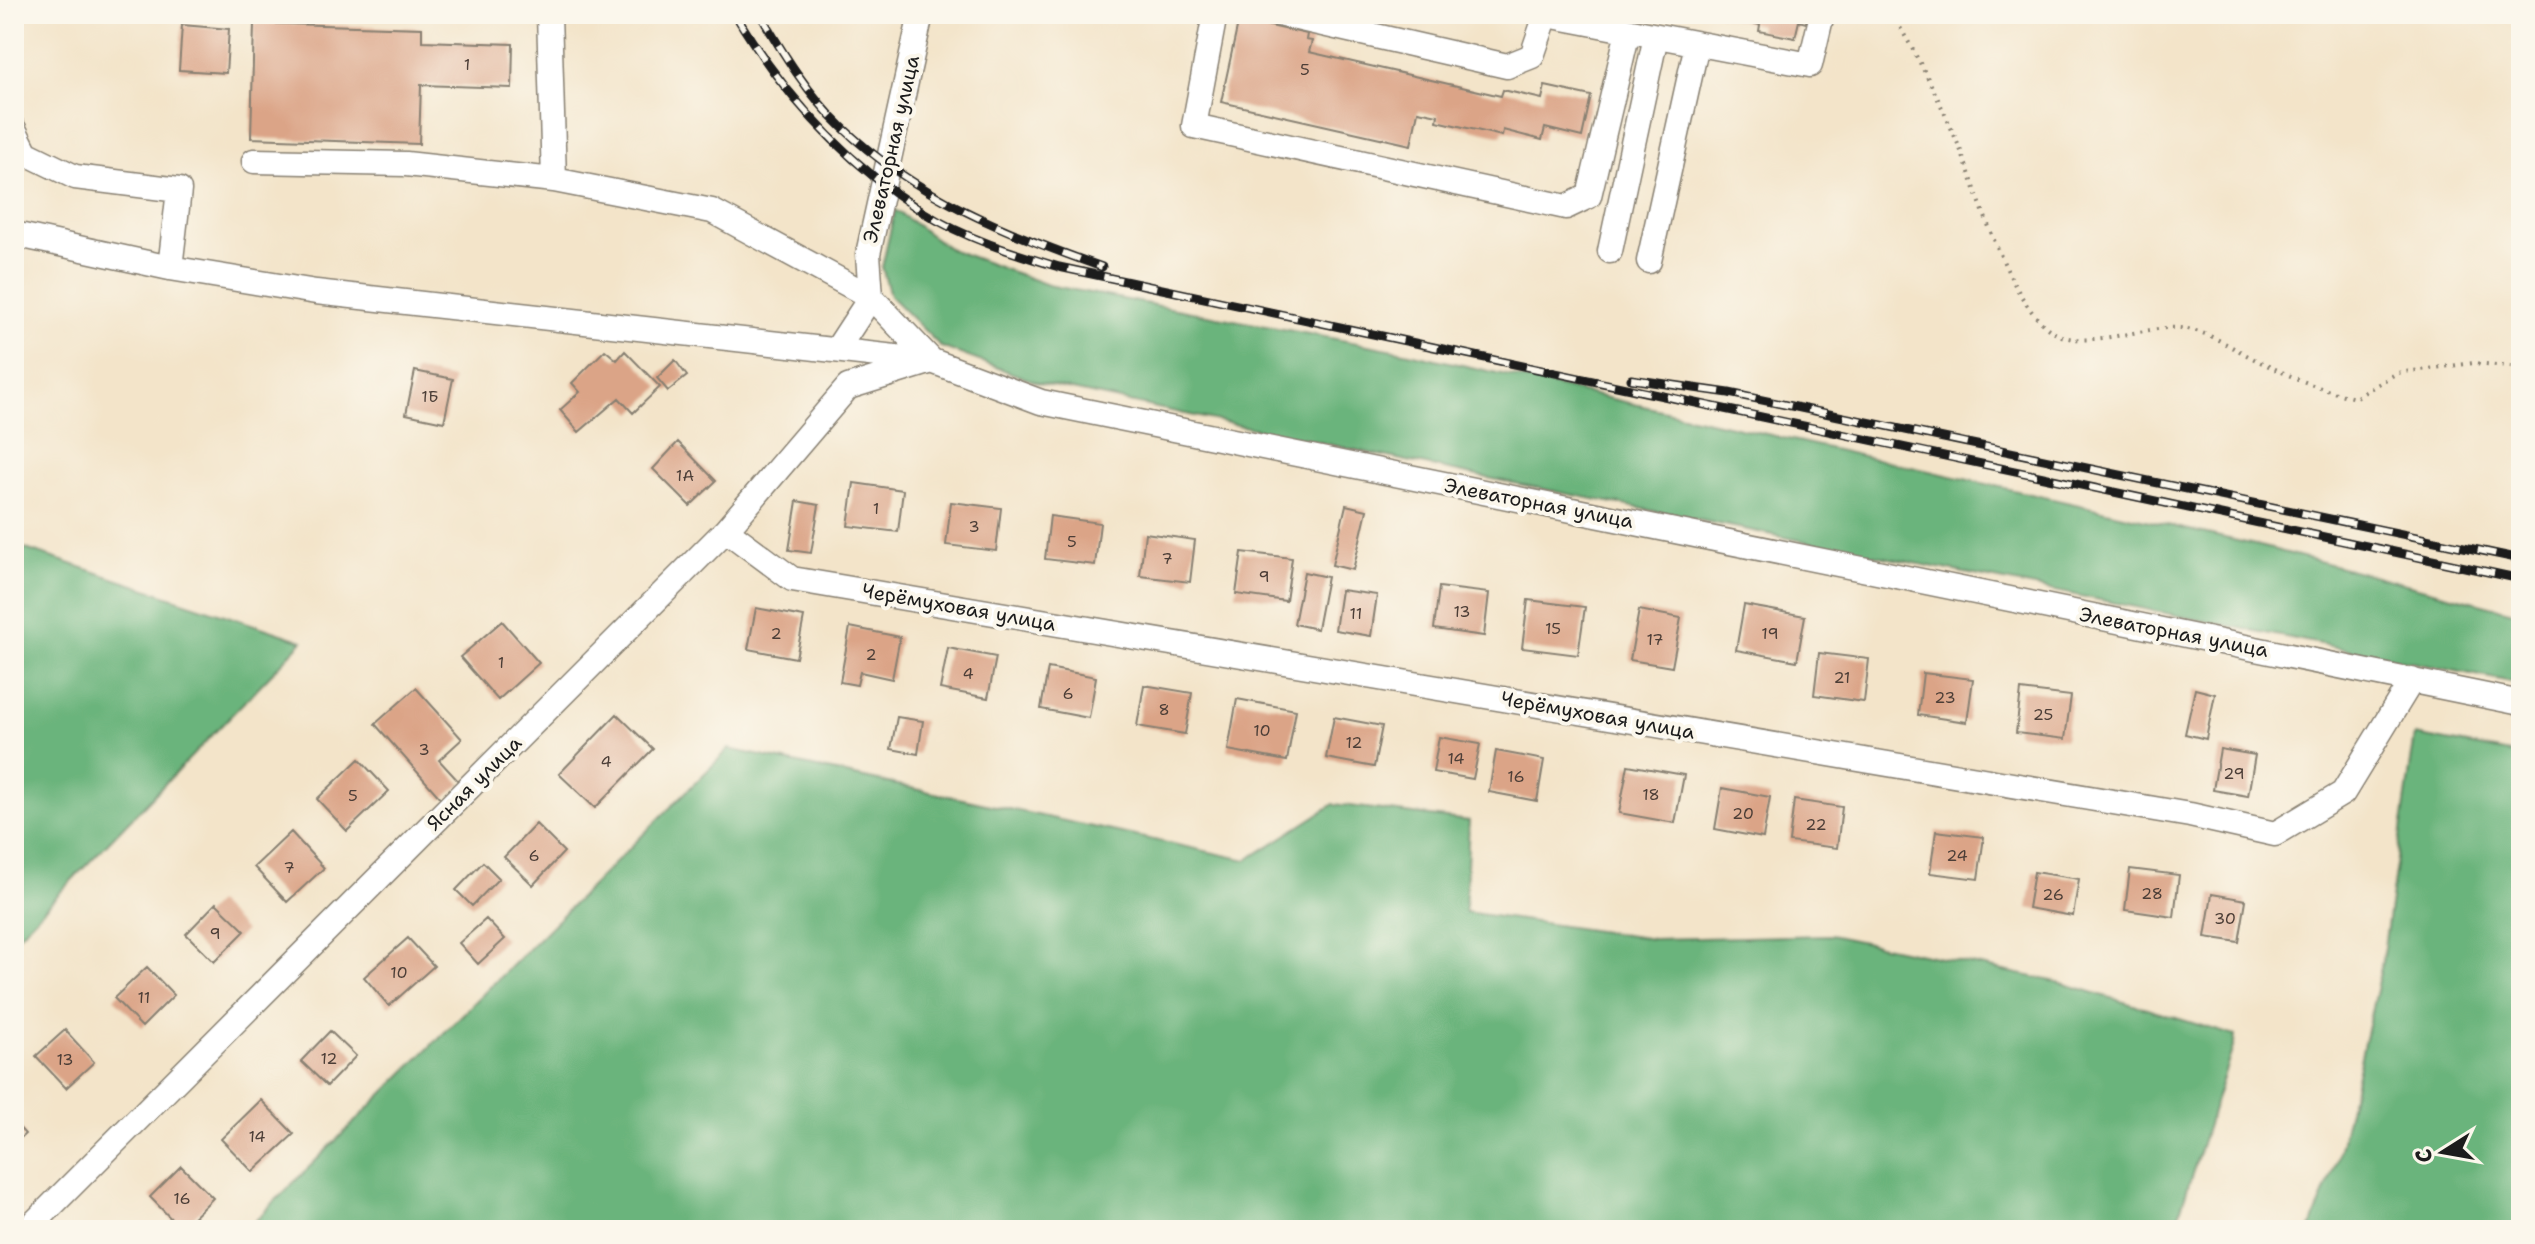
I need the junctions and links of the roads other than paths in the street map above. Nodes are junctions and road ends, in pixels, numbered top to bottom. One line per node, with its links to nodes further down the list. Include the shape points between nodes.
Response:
1 (549, 14): 12 (street)
2 (921, 14): 17 (street, Элеваторная улица, via 868,254)
3 (1215, 14): 7 (street, via 1194,126 1566,207 1589,196)
4 (1279, 14): 5 (street, via 1507,66 1532,56)
5 (1544, 14): 7 (street)
6 (1822, 14): 9 (street, via 1810,65)
7 (1628, 31): 8 (street)
8 (1656, 36): 9 (street); 14 (street)
9 (1697, 44): 15 (street)
10 (14, 129): 16 (street, via 26,153 75,177 179,190)
11 (254, 161): 12 (street, via 406,164)
12 (554, 180): 17 (street, via 712,211)
13 (14, 234): 16 (street)
14 (1610, 251)
15 (1649, 261)
16 (170, 268): 18 (street, via 316,292)
17 (871, 297): 18 (street); 19 (street, Элеваторная улица)
18 (837, 349): 19 (street)
19 (932, 361): 20 (street, Ясная улица, via 848,387); 21 (street, Элеваторная улица, via 1041,402)
20 (726, 530): 21 (street, Черёмуховая улица, via 792,579 2175,812 2275,834 2343,793); 23 (street, Ясная улица)
21 (2412, 680): 22 (street, Элеваторная улица)
22 (2521, 703)
23 (27, 1230)

